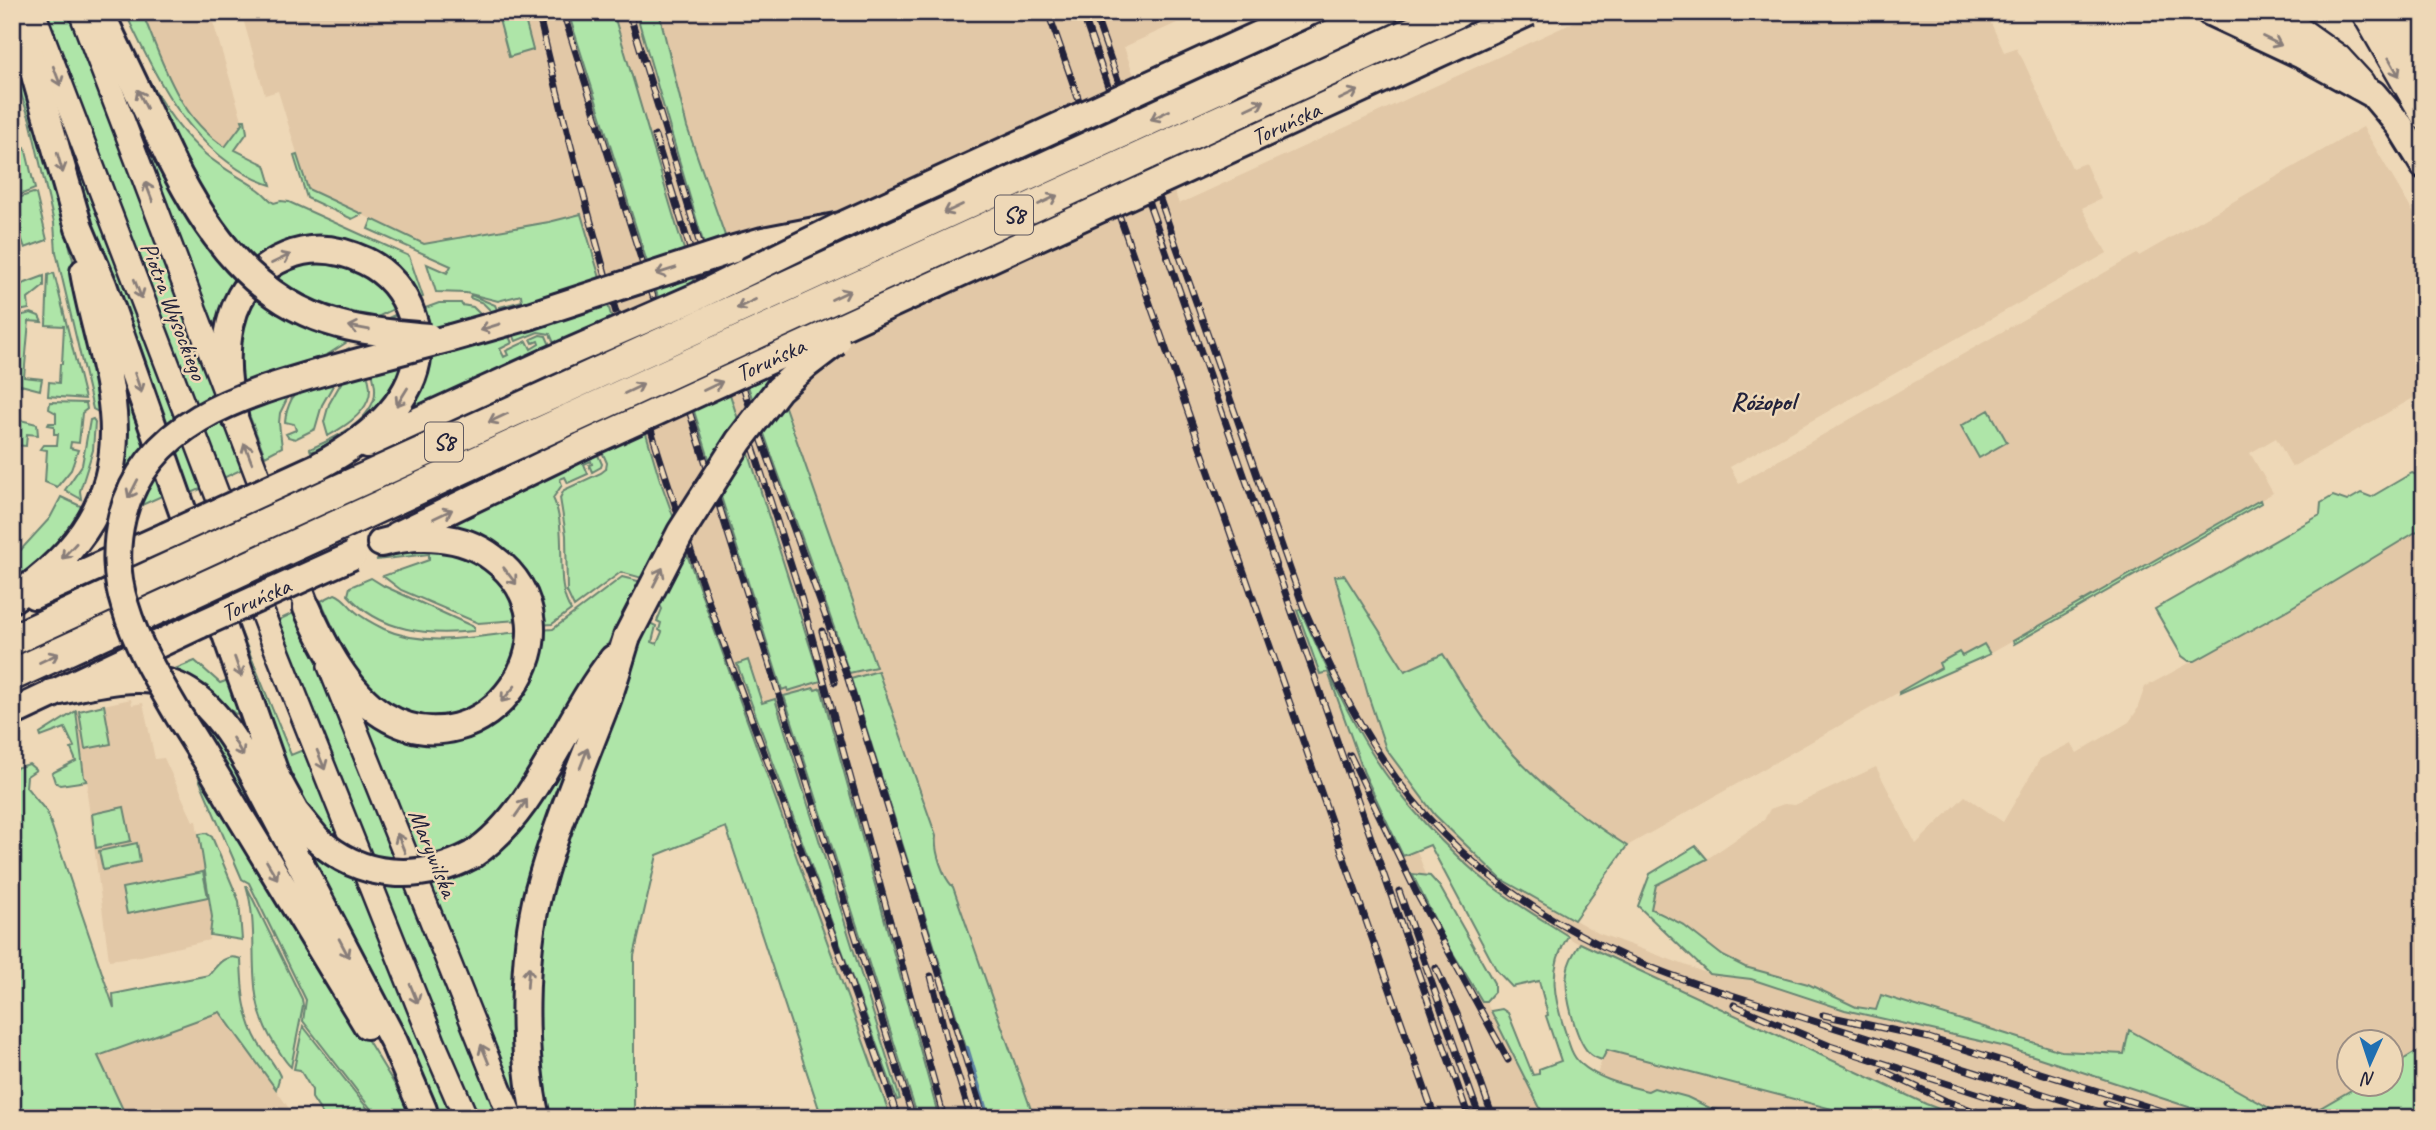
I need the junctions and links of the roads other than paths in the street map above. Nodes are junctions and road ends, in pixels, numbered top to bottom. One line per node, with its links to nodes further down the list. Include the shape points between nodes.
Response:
1 (21, 12): 20 (main road, one-way to 20)
2 (33, 12): 34 (main road, Piotra Wysockiego, one-way to 34, via 268,628)
3 (81, 12): 23 (main road, Piotra Wysockiego, one-way to 3)
4 (100, 12): 22 (main road, one-way to 4, bridge, via 321,319 279,298 252,277 213,234 192,202)
5 (1309, 12): 19 (main road, bridge)
6 (1383, 12): 29 (highway, S8, one-way to 29, bridge)
7 (1457, 12): 30 (highway, Toruńska / S8, one-way to 7, bridge)
8 (1529, 12): 21 (main road, Toruńska, one-way to 8, bridge)
9 (2210, 12): 16 (main road, one-way to 16)
10 (2270, 12): 16 (highway, via 2336,59)
11 (2362, 12): 17 (main road, one-way to 17)
12 (2386, 12): 15 (highway)
13 (2412, 12): 14 (main road)
14 (2424, 34)
15 (2424, 82)
16 (2359, 85): 18 (main road, via 2387,109)
17 (2424, 118)
18 (2424, 165)
19 (841, 226): 22 (main road, one-way to 22, bridge, via 764,241); 24 (main road, bridge, via 694,298)
20 (79, 228): 26 (main road, one-way to 26, via 113,412 113,461 102,501 82,537); 28 (main road, one-way to 28, bridge, via 277,779 295,812 328,849 368,869 395,873 433,871 472,855 520,809 584,699)
21 (919, 292): 25 (main road, Toruńska, one-way to 21, bridge); 28 (main road, one-way to 21, bridge, via 681,532 769,400 834,343)
22 (451, 338): 33 (main road, one-way to 33, bridge, via 284,383 218,408 188,425 149,462 128,499 118,537 121,593 151,668 382,1050)
23 (234, 416): 24 (main road, one-way to 24, via 226,358 230,320 248,285 292,254 312,250 344,253 366,261 397,286 410,308 417,332 417,362 407,391 394,409); 27 (main road, Piotra Wysockiego, one-way to 23)
24 (317, 467): 26 (main road, bridge)
25 (381, 543): 27 (main road, one-way to 27, via 440,538 476,548 509,573 530,625 529,652 516,684 498,705 484,716 454,727 427,729 398,723 371,706 339,667); 31 (main road, Toruńska, bridge)
26 (12, 602)
27 (307, 608): 35 (main road, Marywilska, one-way to 27)
28 (627, 637): 36 (main road, one-way to 28, via 526,997 538,892)
29 (12, 640)
30 (12, 675)
31 (52, 693): 32 (main road, Toruńska); 33 (main road, one-way to 33, via 141,677 181,688 212,710 248,764 394,1042)
32 (12, 713)
33 (426, 1114)
34 (466, 1118)
35 (510, 1118)
36 (536, 1118)

